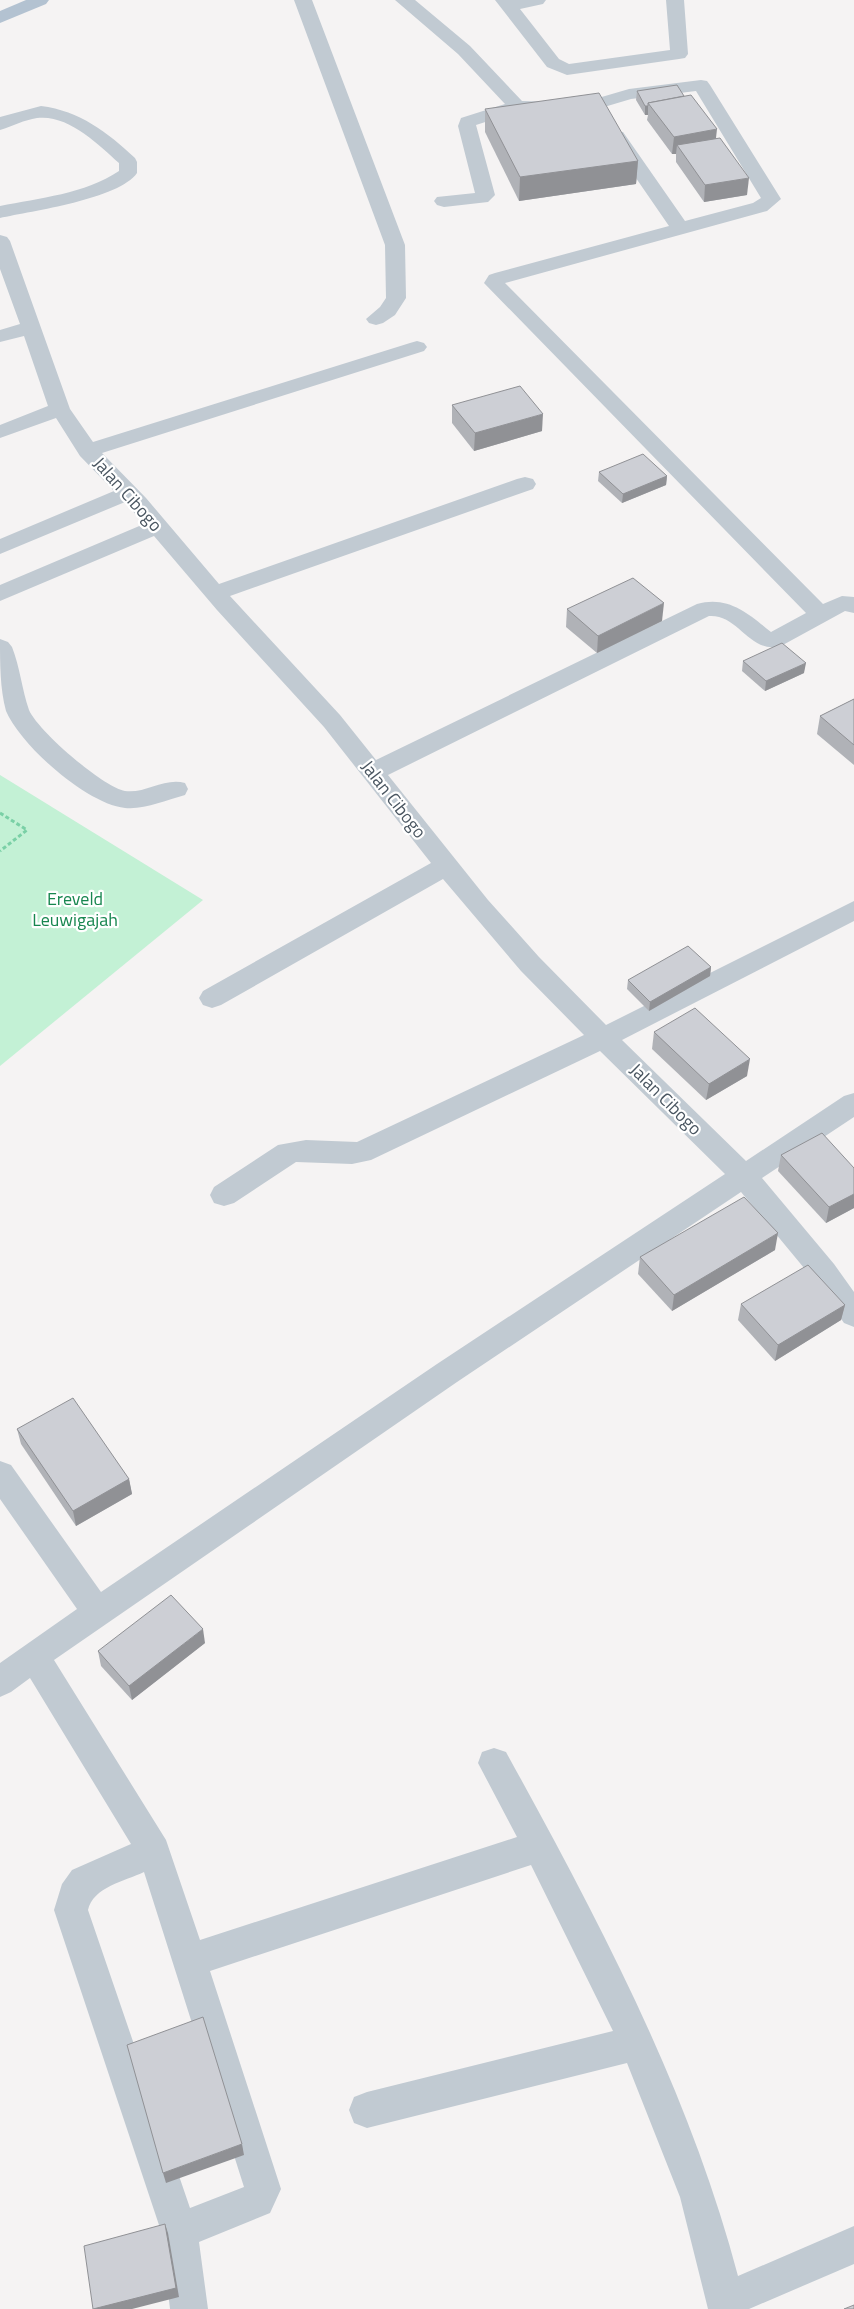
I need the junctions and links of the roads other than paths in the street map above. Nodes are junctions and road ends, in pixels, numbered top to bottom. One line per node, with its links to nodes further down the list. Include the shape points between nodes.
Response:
1 (303, 0): 18 (street, via 395,245 396,298 388,311)
2 (404, 0): 11 (street, via 464,50)
3 (537, 0): 6 (street)
4 (675, 0): 8 (street)
5 (32, 1): 7 (main road)
6 (506, 3): 8 (street, via 553,63 567,70)
7 (0, 18)
8 (679, 54): 9 (street)
9 (700, 85): 10 (street, via 629,94); 15 (street, via 771,199 760,207)
10 (594, 105): 11 (street); 15 (street)
11 (517, 106): 13 (street, via 468,122 485,195)
12 (0, 124): 14 (street, via 28,114 57,115 84,127 111,145 128,162 128,173 102,188)
13 (444, 201)
14 (0, 212)
15 (681, 229): 32 (street, via 502,277 494,283)
16 (0, 241): 17 (street, Jalan Cibogo)
17 (9, 290): 19 (street, Jalan Cibogo)
18 (376, 319)
19 (31, 327): 20 (street); 22 (street, Jalan Cibogo)
20 (0, 336)
21 (417, 346): 24 (street)
22 (60, 408): 23 (street); 24 (street, Jalan Cibogo)
23 (0, 432)
24 (88, 451): 26 (street, Jalan Cibogo)
25 (526, 484): 29 (street)
26 (127, 493): 27 (street, Jalan Cibogo); 28 (street)
27 (157, 526): 29 (street, Jalan Cibogo); 30 (street)
28 (0, 547)
29 (215, 593): 34 (street, Jalan Cibogo, via 332,721)
30 (0, 594)
31 (854, 606): 32 (street, via 847,602)
32 (819, 613): 34 (street, via 770,641 726,608 705,609)
33 (0, 647): 35 (street, via 17,711 28,727 92,786 124,799)
34 (373, 772): 36 (street, Jalan Cibogo)
35 (176, 789)
36 (446, 866): 38 (street); 39 (street, Jalan Cibogo, via 524,957)
37 (854, 910): 39 (street)
38 (212, 998)
39 (603, 1038): 41 (street, Jalan Cibogo); 42 (street, via 361,1152 347,1154 303,1149 288,1153)
40 (854, 1102): 41 (street)
41 (744, 1176): 43 (street, Jalan Cibogo, via 824,1272); 45 (street, via 447,1373)
42 (224, 1195)
43 (854, 1315)
44 (0, 1474): 45 (street)
45 (98, 1613): 46 (street)
46 (34, 1656): 47 (street); 50 (street)
47 (0, 1682)
48 (494, 1763): 49 (street)
49 (540, 1846): 51 (street); 52 (street)
50 (154, 1852): 51 (street); 54 (street, via 84,1882 74,1896 70,1910)
51 (189, 1961): 54 (street, via 263,2189 256,2200)
52 (637, 2043): 53 (street); 56 (street, via 694,2185)
53 (367, 2110)
54 (179, 2231): 57 (street)
55 (854, 2245): 56 (street)
56 (726, 2304)
57 (189, 2309)

